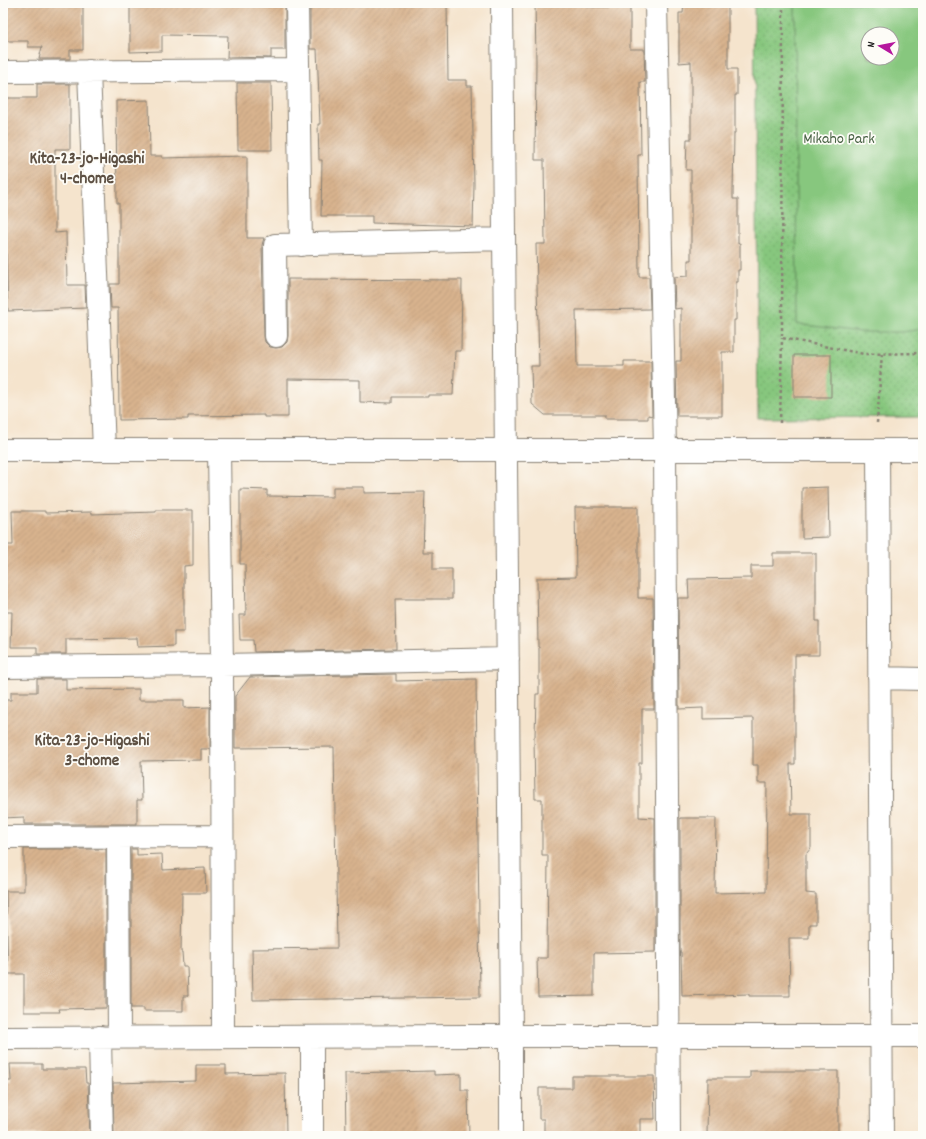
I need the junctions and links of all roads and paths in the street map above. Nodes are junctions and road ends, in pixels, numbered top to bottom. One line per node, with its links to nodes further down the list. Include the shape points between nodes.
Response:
1 (297, 3): 5 (street)
2 (502, 3): 8 (street)
3 (656, 3): 20 (street)
4 (783, 3): 11 (path)
5 (298, 70): 6 (street); 9 (street)
6 (89, 71): 7 (street); 17 (street)
7 (3, 72)
8 (503, 239): 9 (street); 19 (street)
9 (301, 245): 10 (street, via 275,245)
10 (276, 336)
11 (782, 338): 13 (path, via 864,354); 14 (path)
12 (923, 352): 13 (path)
13 (882, 353): 15 (path)
14 (780, 423)
15 (877, 423)
16 (3, 450): 17 (street)
17 (104, 450): 18 (street)
18 (219, 450): 19 (street); 24 (street)
19 (506, 450): 20 (street); 23 (street)
20 (665, 450): 21 (street); 32 (street)
21 (878, 450): 22 (street); 26 (street)
22 (923, 450)
23 (508, 659): 24 (street); 31 (street)
24 (222, 665): 25 (street); 28 (street)
25 (3, 667)
26 (879, 678): 27 (street); 33 (street)
27 (923, 678)
28 (222, 836): 30 (street); 36 (street)
29 (3, 837): 30 (street)
30 (118, 837): 35 (street)
31 (511, 1036): 32 (street); 37 (street); 41 (street)
32 (669, 1036): 33 (street); 42 (street)
33 (882, 1036): 34 (street); 43 (street)
34 (923, 1036)
35 (110, 1037): 36 (street); 38 (street); 39 (street)
36 (223, 1037): 37 (street)
37 (312, 1037): 40 (street)
38 (3, 1038)
39 (102, 1136)
40 (312, 1136)
41 (511, 1136)
42 (669, 1136)
43 (882, 1136)

